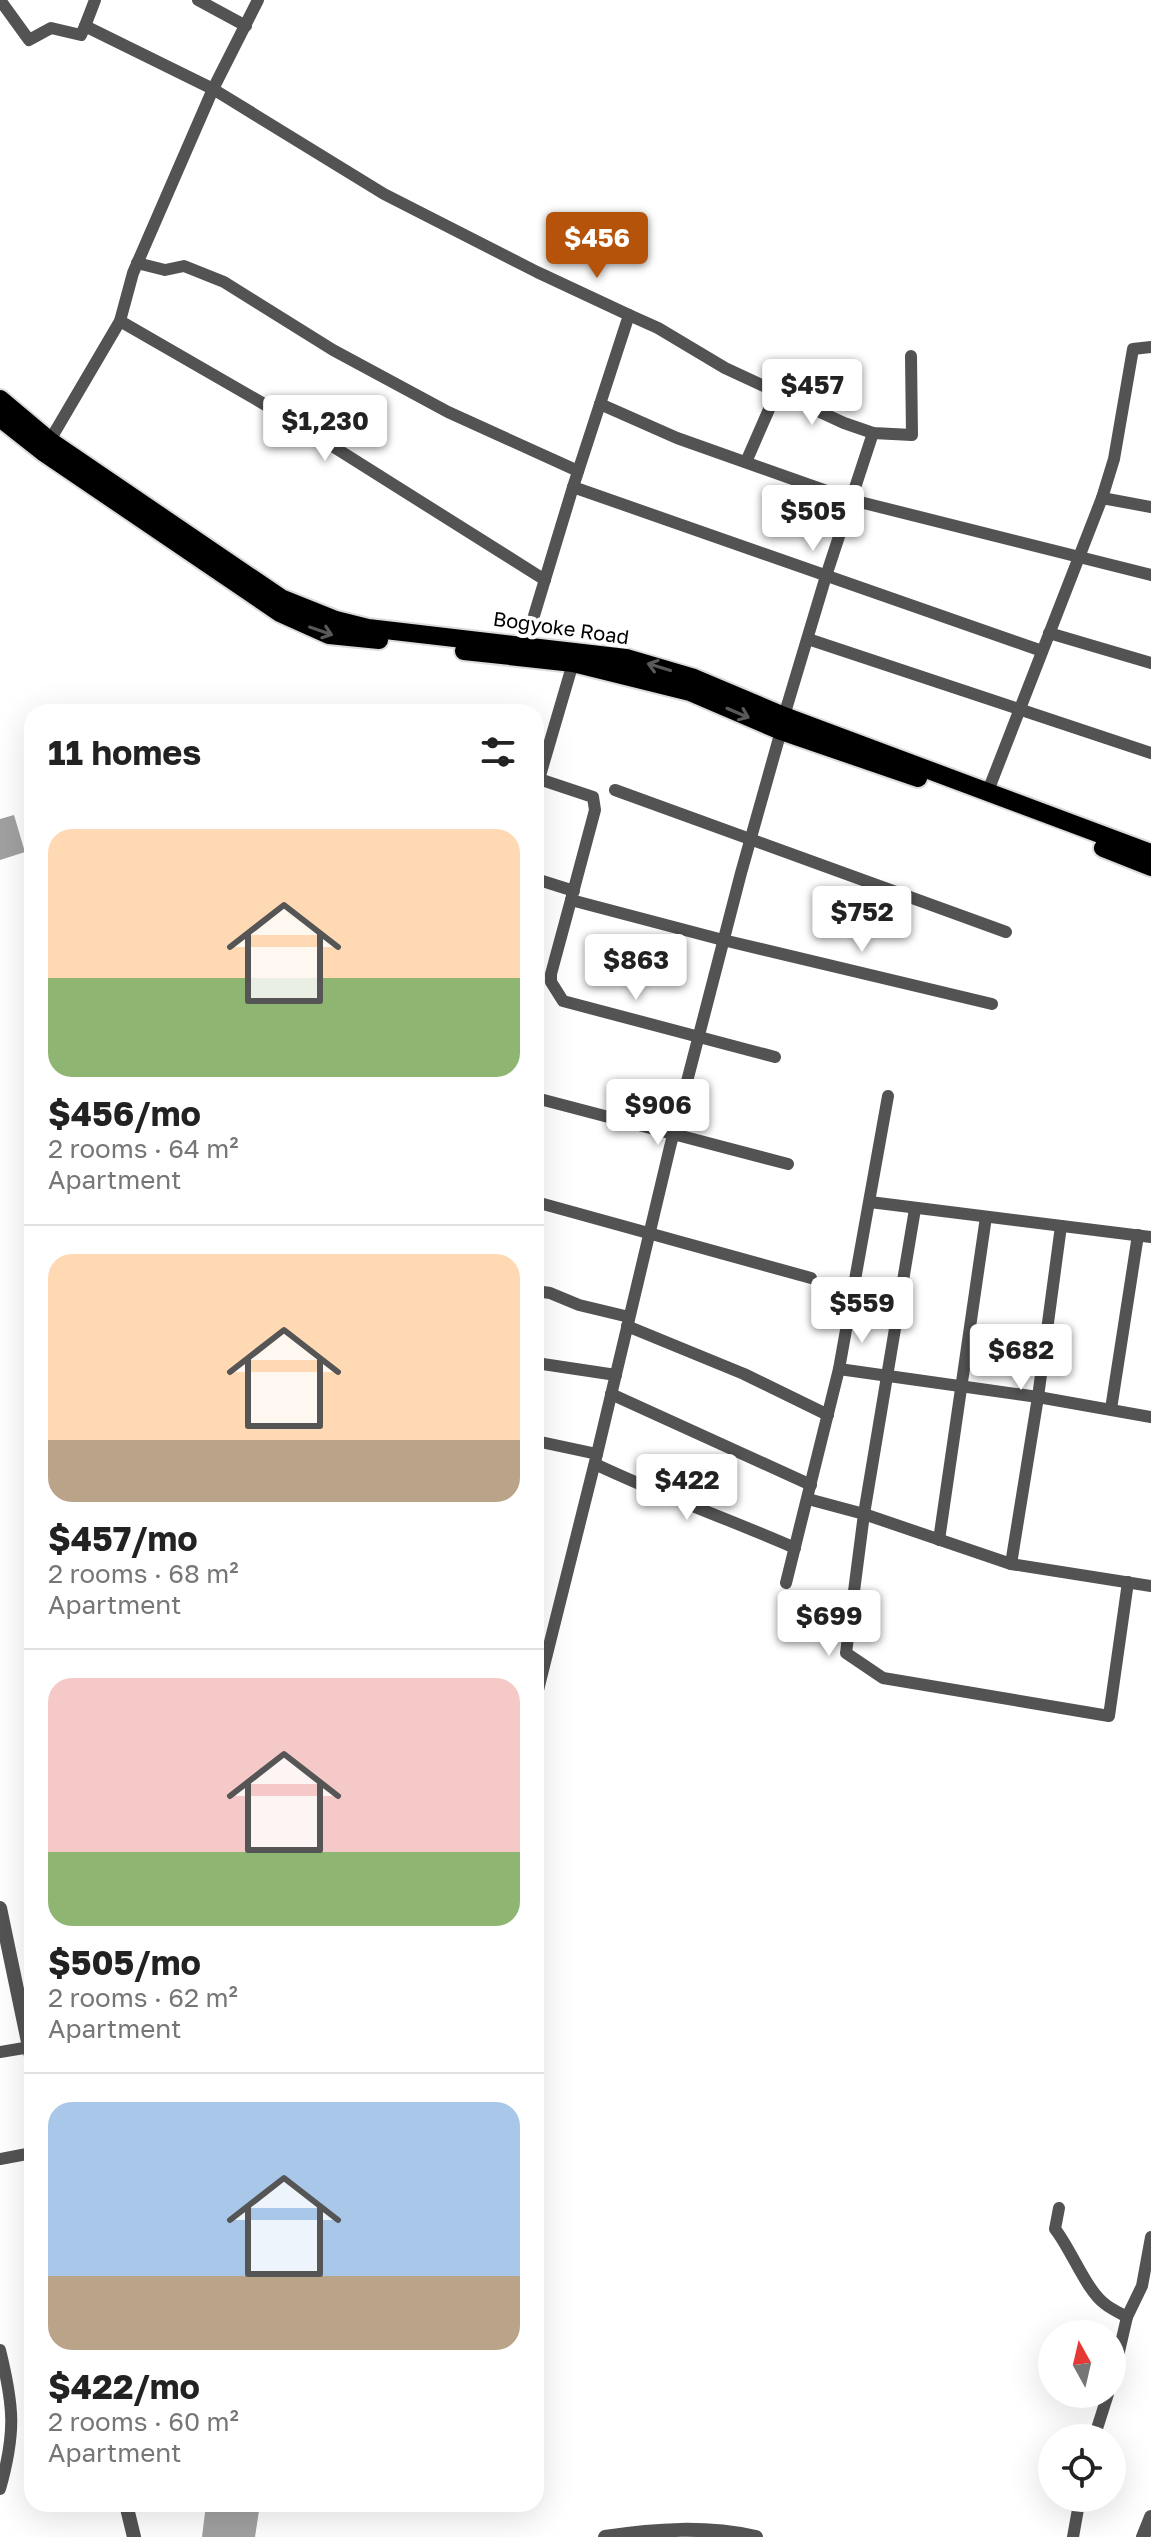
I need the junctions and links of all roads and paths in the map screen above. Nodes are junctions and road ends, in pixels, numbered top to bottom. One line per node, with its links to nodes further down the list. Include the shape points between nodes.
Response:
1 (0, 0): 5 (street, via 29,40 51,28 81,35)
2 (95, 0): 5 (street)
3 (198, 0): 6 (street)
4 (258, 0): 6 (street)
5 (85, 26): 7 (street)
6 (246, 26): 7 (street)
7 (213, 89): 8 (street); 9 (street, via 384,194)
8 (137, 263): 10 (street); 20 (street, via 165,270 184,266 224,282 435,405)
9 (629, 315): 13 (street); 15 (street)
10 (120, 321): 18 (street); 28 (street, via 283,415)
11 (1151, 347): 22 (street, via 1133,349)
12 (911, 356): 17 (street, via 912,435)
13 (777, 391): 17 (street); 19 (street)
14 (0, 399): 18 (main road, Bogyoke Road)
15 (600, 404): 19 (street); 20 (street)
16 (0, 418): 18 (main road, Bogyoke Road)
17 (873, 433): 23 (street)
18 (46, 447): 31 (main road, Bogyoke Road, via 305,609 368,628)
19 (746, 462): 23 (street)
20 (578, 471): 21 (street)
21 (573, 487): 27 (street); 28 (street)
22 (1102, 498): 24 (street); 25 (street)
23 (852, 500): 25 (street); 27 (street)
24 (1151, 507)
25 (1079, 556): 26 (street); 29 (street)
26 (1151, 575)
27 (826, 576): 30 (street); 32 (street)
28 (545, 580): 31 (street)
29 (1049, 633): 32 (street); 34 (street)
30 (808, 639): 35 (street); 36 (street)
31 (524, 651): 33 (main road, Bogyoke Road); 36 (main road, Bogyoke Road, one-way to 31, via 694,678 626,658)
32 (1042, 651): 35 (street)
33 (573, 663): 36 (main road, Bogyoke Road, one-way to 36, via 690,692); 38 (street)
34 (1151, 663)
35 (1020, 708): 37 (street); 41 (street)
36 (783, 723): 41 (main road, Bogyoke Road); 42 (street); 44 (main road, Bogyoke Road)
37 (1151, 753)
38 (544, 759)
39 (544, 781): 46 (street, via 593,797 595,810)
40 (615, 790): 42 (street)
41 (988, 791): 43 (main road, Bogyoke Road)
42 (751, 839): 47 (street); 48 (street)
43 (1151, 853)
44 (1151, 867)
45 (544, 883): 46 (street)
46 (573, 896): 48 (street); 50 (street)
47 (1006, 932)
48 (723, 940): 51 (street); 52 (street)
49 (544, 972): 50 (street)
50 (551, 974): 52 (street, via 563,1001)
51 (992, 1004)
52 (698, 1038): 53 (street); 56 (street)
53 (775, 1057)
54 (888, 1096): 58 (street)
55 (544, 1100): 56 (street)
56 (673, 1133): 57 (street); 63 (street)
57 (788, 1164)
58 (870, 1202): 60 (street); 69 (street)
59 (544, 1204): 63 (street)
60 (915, 1209): 61 (street); 71 (street)
61 (986, 1217): 62 (street); 72 (street)
62 (1061, 1226): 64 (street); 74 (street)
63 (649, 1232): 65 (street); 67 (street)
64 (1144, 1236): 75 (street)
65 (811, 1278)
66 (544, 1292): 67 (street)
67 (628, 1321): 70 (street); 76 (street)
68 (544, 1364): 70 (street)
69 (839, 1369): 71 (street); 76 (street)
70 (616, 1375): 73 (street)
71 (887, 1377): 72 (street); 82 (street)
72 (961, 1387): 74 (street); 83 (street)
73 (611, 1394): 79 (street); 80 (street)
74 (1038, 1397): 75 (street); 85 (street)
75 (1111, 1409): 77 (street)
76 (828, 1415): 80 (street)
77 (1151, 1417)
78 (544, 1443): 79 (street)
79 (596, 1459): 84 (street, via 658,1493); 89 (street)
80 (811, 1485): 81 (street)
81 (808, 1499): 82 (street); 84 (street)
82 (864, 1514): 83 (street); 86 (street, via 846,1653 883,1678 1109,1716)
83 (939, 1540): 85 (street)
84 (795, 1548): 87 (street)
85 (1011, 1564): 86 (street)
86 (1128, 1582): 88 (street)
87 (786, 1583)
88 (1151, 1586)
89 (544, 1666)
90 (0, 1908): 91 (street)
91 (24, 2021)
92 (0, 2052): 93 (street)
93 (24, 2054)
94 (24, 2154): 95 (street)
95 (0, 2159)
96 (1059, 2208): 98 (street, via 1055,2229 1086,2279 1103,2303)
97 (1151, 2237): 98 (street, via 1142,2286)
98 (1127, 2317): 99 (street)
99 (1126, 2321)
100 (0, 2350): 101 (street, via 12,2433)
101 (0, 2489)
102 (128, 2512): 105 (street)
103 (1077, 2512): 108 (street)
104 (1151, 2517): 109 (street)
105 (134, 2537)
106 (605, 2537): 107 (street, via 688,2529)
107 (756, 2537)
108 (1073, 2537)
109 (1143, 2537)

